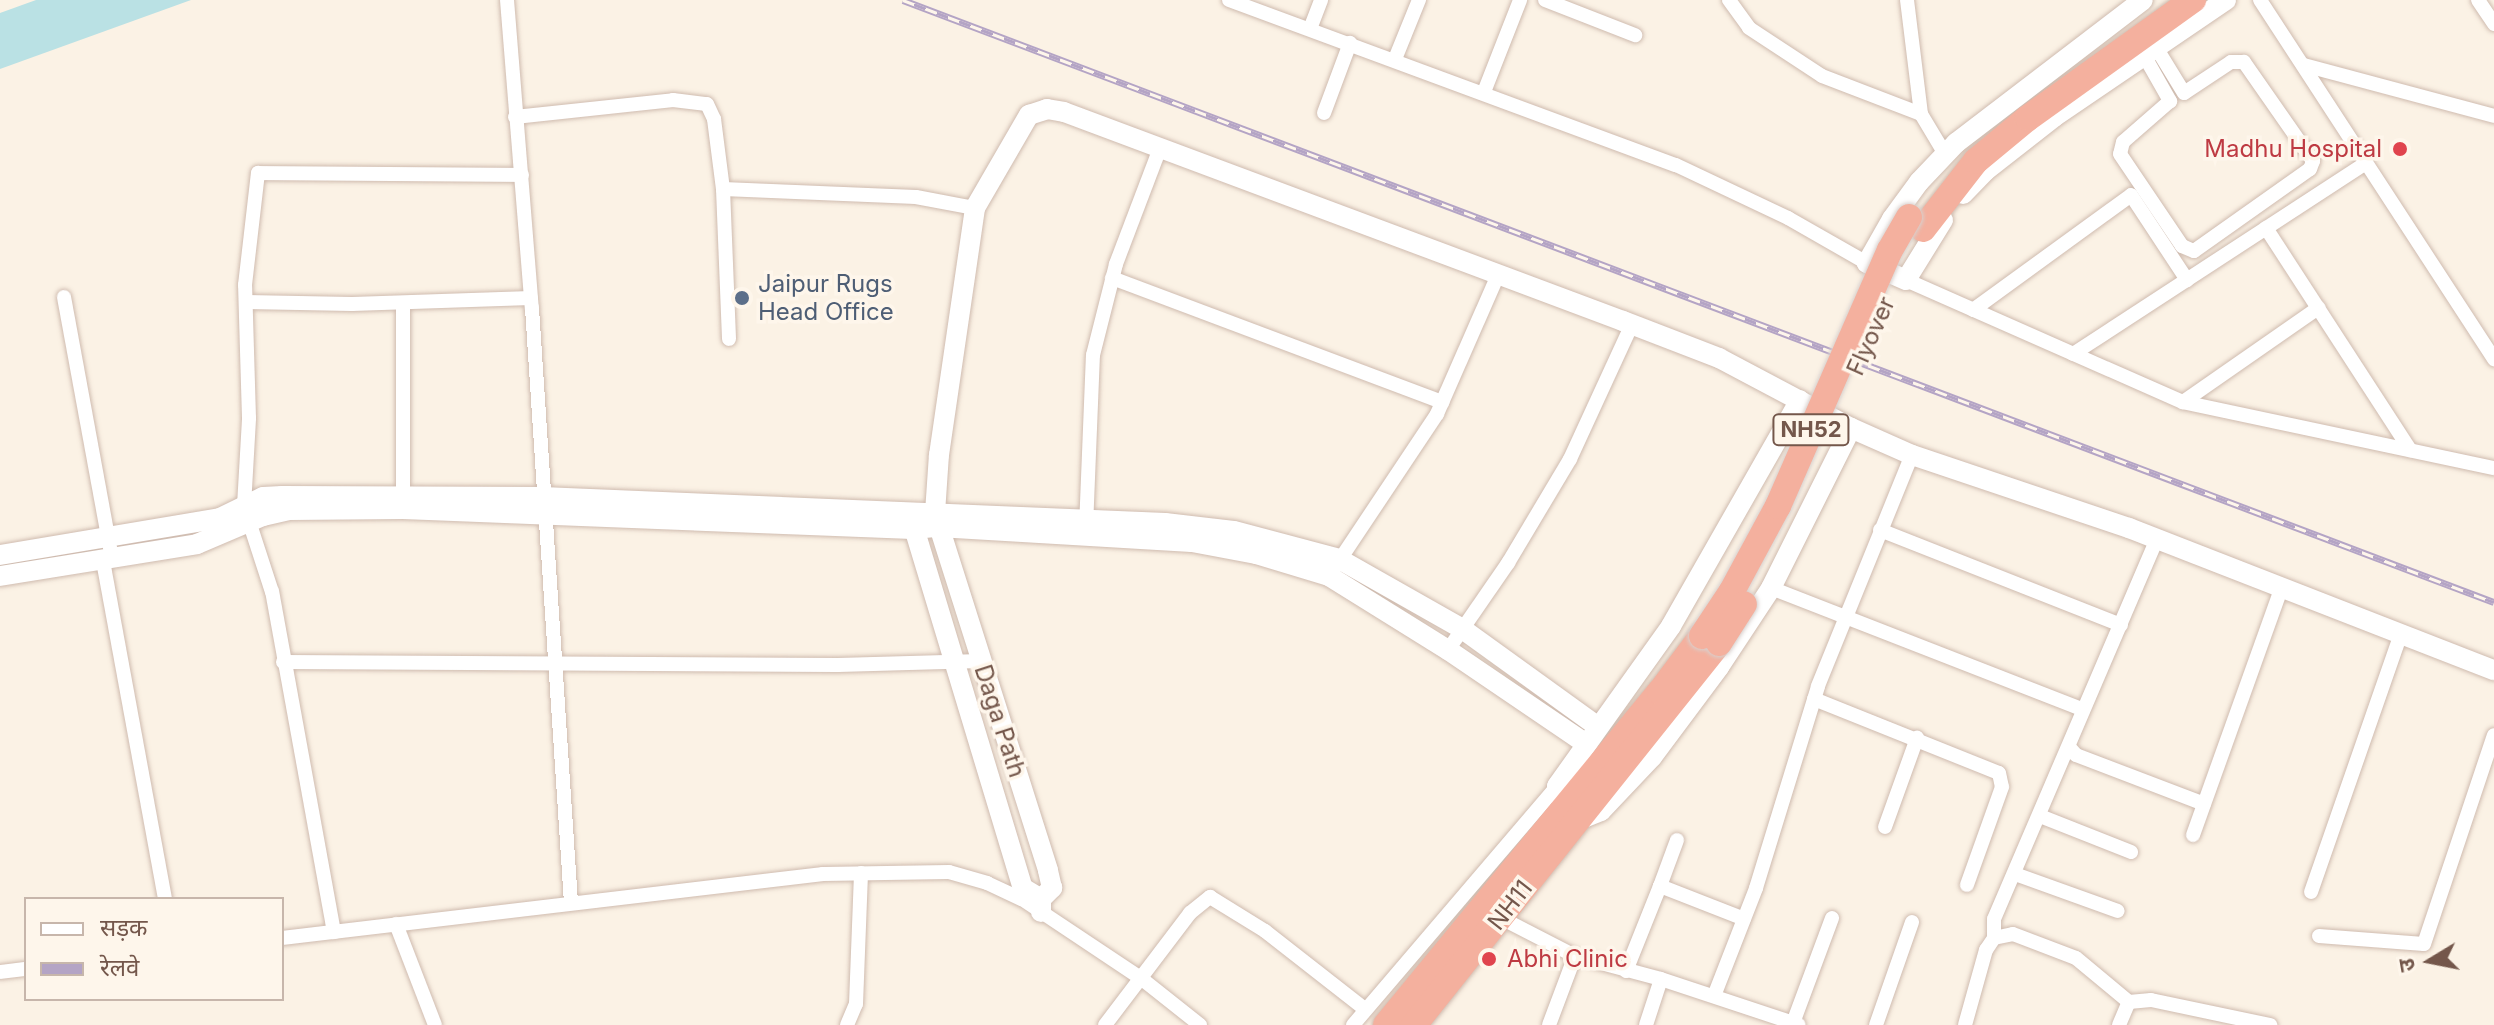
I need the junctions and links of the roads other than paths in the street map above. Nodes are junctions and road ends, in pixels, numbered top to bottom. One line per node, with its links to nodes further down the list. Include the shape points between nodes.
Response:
1 (507, 0): 26 (street)
2 (1229, 0): 16 (street)
3 (1321, 0): 16 (street)
4 (1419, 0): 20 (street)
5 (1520, 0): 22 (street)
6 (1545, 0): 17 (street)
7 (1729, 0): 24 (street, via 1749,28 1822,76)
8 (1907, 0): 24 (street)
9 (2143, 0): 28 (street)
10 (2169, 0): 77 (highway, Flyover / NH52, bridge, via 1964,149 1909,217 1778,506)
11 (2193, 0): 77 (highway, Flyover / NH52, bridge, via 1976,161 1931,219 1906,256 1794,511)
12 (2226, 0): 19 (street)
13 (2260, 0): 21 (street)
14 (2478, 0): 15 (street)
15 (2494, 24)
16 (1310, 29): 18 (street)
17 (1635, 35)
18 (1350, 43): 20 (street); 23 (street)
19 (2151, 53): 19 (street, via 2184,93 2231,62 2244,62 2313,161 2310,169 2194,251 2182,246 2120,154 2123,142 2170,101); 35 (street, via 2054,117 1985,171)
20 (1395, 59): 22 (street)
21 (2304, 65): 25 (street); 29 (street)
22 (1484, 92): 36 (street, via 1676,165)
23 (1324, 113)
24 (1921, 114): 28 (street)
25 (2494, 116)
26 (515, 117): 30 (street); 31 (street, via 673,100 707,104 714,119)
27 (1160, 148): 32 (street, via 1047,109 1029,115); 37 (street); 38 (street)
28 (1945, 154): 33 (street)
29 (2366, 163): 34 (street); 50 (street)
30 (522, 175): 42 (street); 43 (street, via 258,173)
31 (723, 189): 32 (street, via 916,197); 48 (street)
32 (975, 208): 61 (street, via 939,455)
33 (1893, 218): 35 (street); 36 (street)
34 (2266, 228): 40 (street); 45 (street)
35 (1929, 238): 39 (street)
36 (1867, 263): 39 (street)
37 (1498, 275): 47 (street); 52 (street)
38 (1112, 278): 52 (street); 63 (street, via 1093,355)
39 (1906, 280): 46 (street)
40 (2187, 280): 46 (street, via 2131,195); 49 (street)
41 (64, 297): 65 (street)
42 (531, 298): 44 (street); 59 (street)
43 (246, 302): 44 (street); 60 (street)
44 (403, 303): 58 (street)
45 (2318, 308): 53 (street); 55 (street)
46 (1973, 310): 49 (street)
47 (1632, 324): 51 (street, via 1719,358); 75 (street, via 1570,459 1508,563)
48 (729, 339)
49 (2073, 354): 53 (street)
50 (2494, 359)
51 (1800, 400): 54 (street); 86 (street, via 1671,626)
52 (1442, 402): 69 (street)
53 (2183, 402): 55 (street)
54 (1851, 428): 56 (street); 72 (street)
55 (2410, 450): 57 (street)
56 (1912, 455): 64 (street); 66 (street)
57 (2494, 468)
58 (403, 502): 59 (street); 60 (street)
59 (542, 506): 62 (street); 82 (street)
60 (245, 515): 65 (street); 68 (street, via 197,544); 80 (street, via 272,592)
61 (936, 520): 62 (street); 63 (street); 79 (street, Daga Path)
62 (911, 521): 81 (street)
63 (1086, 528): 69 (street)
64 (1880, 530): 73 (street); 74 (street)
65 (109, 536): 67 (street); 68 (street)
66 (2157, 538): 71 (street); 74 (street)
67 (0, 555)
68 (107, 560): 70 (street); 103 (street)
69 (1334, 568): 75 (street); 78 (street)
70 (0, 576)
71 (2282, 586): 76 (street); 92 (street)
72 (1771, 588): 73 (street); 91 (street, via 1652,757 1601,811)
73 (1844, 619): 84 (street); 85 (street)
74 (2121, 625): 85 (street)
75 (1461, 628): 78 (street); 86 (street)
76 (2401, 633): 83 (street); 102 (street)
77 (1710, 639): 91 (highway, Flyover / NH52)
78 (1448, 650): 89 (street)
79 (981, 661): 81 (street); 105 (street, Daga Path, via 1050,879 1052,888)
80 (283, 662): 82 (street); 112 (street)
81 (952, 662): 82 (street); 105 (street, via 1023,888)
82 (554, 665): 104 (street)
83 (2494, 670)
84 (1814, 699): 88 (street); 109 (street)
85 (2082, 709): 90 (street)
86 (1597, 726): 89 (street)
87 (2494, 735): 113 (street, via 2424,944)
88 (1917, 738): 94 (street); 100 (street, via 1999,773 2002,787)
89 (1585, 743): 91 (street)
90 (2070, 748): 92 (street, via 2076,755); 93 (street)
91 (1566, 804): 107 (highway, NH11 / NH52); 124 (street); 133 (highway, NH52)
92 (2204, 804): 95 (street)
93 (2040, 816): 97 (street); 99 (street)
94 (1885, 827)
95 (2193, 835)
96 (1677, 840): 101 (street)
97 (2131, 852)
98 (861, 873): 104 (street); 105 (street, via 949,872); 129 (street, via 856,1004)
99 (2015, 874): 106 (street); 115 (street, via 1994,919)
100 (1967, 885)
101 (1660, 886): 109 (street); 118 (street)
102 (2311, 892)
103 (165, 897)
104 (571, 903): 111 (street)
105 (1041, 905): 120 (street)
106 (2118, 911)
107 (1501, 918): 116 (street); 134 (highway, NH11 / NH52)
108 (1832, 918): 126 (street)
109 (1744, 919): 122 (street)
110 (1912, 922): 137 (street)
111 (396, 924): 112 (street); 128 (street)
112 (334, 932): 114 (street)
113 (2319, 936)
114 (284, 938)
115 (1994, 938): 123 (street, via 2013,934 2076,958); 138 (street)
116 (1575, 956): 118 (street); 135 (street)
117 (24, 969): 119 (street)
118 (1626, 971): 121 (street)
119 (0, 972)
120 (1142, 979): 124 (street, via 1190,913 1210,897 1265,931); 130 (street); 131 (street)
121 (1661, 979): 122 (street); 136 (street)
122 (1714, 996): 125 (street)
123 (2129, 1002): 127 (street, via 2151,1000); 139 (street)
124 (1365, 1009): 132 (street)
125 (1754, 1018): 126 (street)
126 (1796, 1024)
127 (2261, 1024)
128 (435, 1025)
129 (847, 1025)
130 (1105, 1025)
131 (1200, 1025)
132 (1353, 1025)
133 (1386, 1025)
134 (1414, 1025)
135 (1549, 1025)
136 (1646, 1025)
137 (1876, 1025)
138 (1965, 1025)
139 (2119, 1025)

